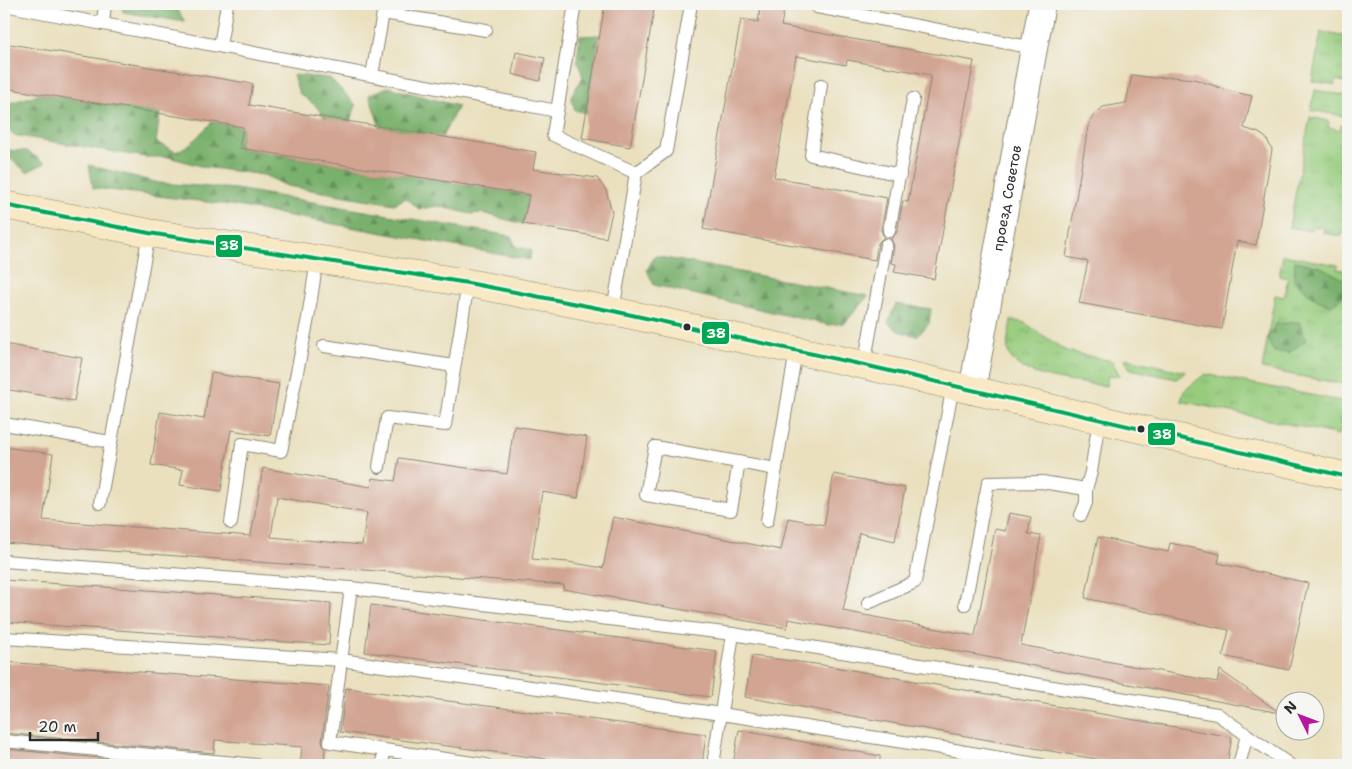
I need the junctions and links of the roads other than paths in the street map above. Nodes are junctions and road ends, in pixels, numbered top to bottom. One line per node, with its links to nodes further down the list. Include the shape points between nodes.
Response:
1 (105, 4): 8 (lane)
2 (227, 4): 10 (lane)
3 (575, 4): 15 (lane)
4 (691, 4): 16 (lane, via 666,151)
5 (818, 4): 11 (lane, via 817,7)
6 (1042, 4): 11 (street, проезд Советов)
7 (4, 5): 8 (lane)
8 (103, 24): 10 (lane)
9 (486, 30): 12 (lane, via 383,12)
10 (220, 46): 12 (lane)
11 (1034, 48): 29 (street, проезд Советов)
12 (372, 75): 15 (lane)
13 (821, 85): 17 (lane, via 811,155)
14 (913, 99): 17 (lane)
15 (557, 111): 16 (lane, via 553,135)
16 (636, 173): 24 (lane)
17 (900, 175): 19 (lane)
18 (4, 205): 20 (main road)
19 (889, 230)
20 (149, 233): 22 (main road); 32 (lane)
21 (886, 245): 27 (lane)
22 (317, 260): 23 (main road); 41 (lane, via 281,451 242,444)
23 (468, 283): 24 (main road); 28 (lane)
24 (613, 311): 26 (main road)
25 (324, 346): 28 (lane)
26 (796, 351): 27 (main road); 35 (lane)
27 (864, 365): 29 (main road)
28 (454, 366): 34 (lane, via 445,425 387,418)
29 (963, 388): 30 (main road); 44 (lane, via 914,582)
30 (1099, 420): 36 (main road); 37 (lane)
31 (4, 424): 32 (lane)
32 (110, 442): 38 (lane)
33 (739, 462): 33 (lane, via 731,510 646,495 654,447); 35 (lane)
34 (379, 467)
35 (776, 469): 40 (lane)
36 (1348, 477)
37 (1086, 489): 39 (lane, via 1086,503); 45 (lane, via 1042,482 988,483)
38 (100, 503)
39 (1081, 515)
40 (767, 521)
41 (231, 522)
42 (4, 561): 43 (lane)
43 (351, 588): 46 (lane); 48 (lane)
44 (868, 603)
45 (966, 604)
46 (733, 634): 49 (lane); 50 (lane, via 1217,714)
47 (4, 638): 48 (lane)
48 (341, 660): 49 (lane); 52 (lane, via 330,742)
49 (721, 714): 56 (lane); 57 (lane)
50 (1247, 735): 58 (lane); 59 (lane)
51 (4, 742): 53 (lane)
52 (384, 751): 54 (lane); 55 (lane)
53 (256, 765)
54 (382, 765)
55 (486, 765)
56 (713, 765)
57 (1040, 765)
58 (1240, 765)
59 (1290, 765)

